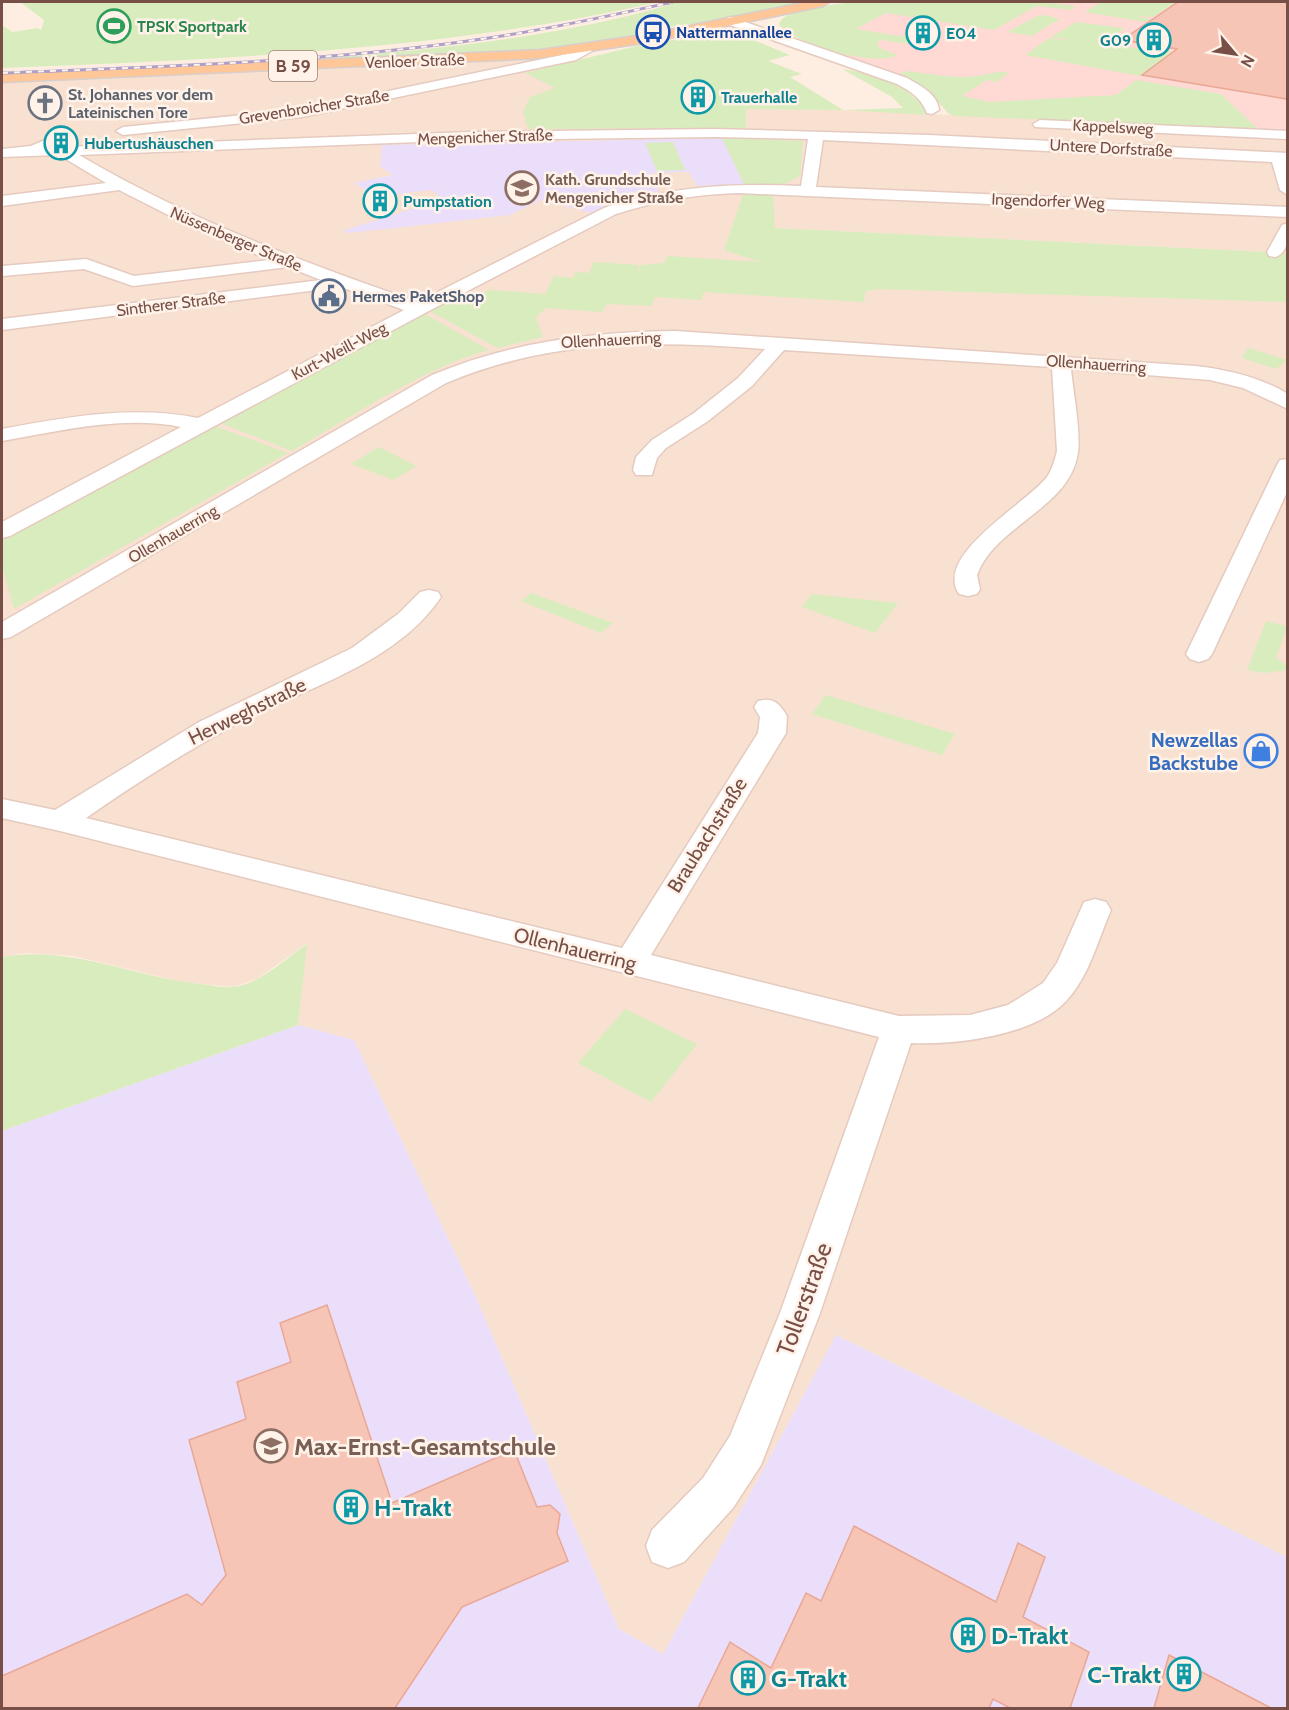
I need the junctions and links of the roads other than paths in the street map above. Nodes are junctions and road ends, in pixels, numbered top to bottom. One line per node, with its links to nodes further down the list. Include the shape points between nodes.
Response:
1 (823, 2): 2 (main road, Venloer Straße / B 59)
2 (791, 8): 3 (main road, Venloer Straße / B 59); 5 (main road, via 772,20)
3 (731, 21): 4 (main road, Venloer Straße / B 59); 5 (street)
4 (683, 32): 5 (main road); 6 (main road, Venloer Straße / B 59)
5 (775, 36): 13 (street, via 852,64 913,93 939,117)
6 (584, 49): 7 (main road, Venloer Straße / B 59, via 478,58); 9 (street, Grevenbroicher Straße, via 583,54 571,57 302,113)
7 (2, 78)
8 (1022, 123): 12 (street, Kappelsweg)
9 (109, 132)
10 (88, 135): 14 (street, via 46,143)
11 (816, 135): 13 (street, Mengenicher Straße); 15 (street, Mengenicher Straße, via 590,133); 20 (street)
12 (1287, 135)
13 (935, 138): 17 (street, Untere Dorfstraße)
14 (34, 150): 15 (street, Mengenicher Straße); 16 (street)
15 (62, 152): 18 (street, Nüssenberger Straße)
16 (2, 153)
17 (1283, 158): 19 (street)
18 (118, 186): 21 (street); 25 (street, Nüssenberger Straße, via 191,222)
19 (1287, 190)
20 (808, 191): 22 (street, Ingendorfer Weg); 28 (street, Kurt-Weill-Weg, via 709,189 639,201)
21 (2, 201)
22 (1287, 212)
23 (1287, 228): 24 (street)
24 (1275, 252)
25 (289, 262): 26 (street, via 133,281 86,264); 27 (street, Nüssenberger Straße)
26 (2, 271)
27 (340, 282): 28 (street, Nüssenberger Straße); 29 (street, Sintherer Straße)
28 (419, 309): 33 (street, Kurt-Weill-Weg)
29 (2, 325)
30 (779, 344): 31 (street, Ollenhauerring); 36 (street, via 745,382 659,444 647,457); 40 (street, Ollenhauerring, via 628,336 540,346 485,360 439,379)
31 (1061, 362): 32 (street, Ollenhauerring, via 1210,373 1256,385); 38 (street, via 1068,451 1065,464 1055,481 972,562 965,574)
32 (1287, 403)
33 (201, 425): 34 (street, via 156,416 126,416); 37 (street, Kurt-Weill-Weg)
34 (2, 435)
35 (1287, 465): 41 (street, via 1270,523)
36 (644, 470)
37 (2, 531)
38 (968, 589)
39 (429, 597): 44 (street, Herweghstraße, via 397,631 366,652 214,725)
40 (2, 632)
41 (1199, 654)
42 (767, 707): 46 (street, Braubachstraße, via 774,716 772,733)
43 (2, 809): 44 (street, Ollenhauerring)
44 (60, 821): 46 (street, Ollenhauerring)
45 (1095, 910): 47 (street, Ollenhauerring, via 1066,976 1053,994 1022,1013 992,1024 945,1032)
46 (630, 962): 47 (street, Ollenhauerring)
47 (899, 1029): 48 (street, Tollerstraße, via 800,1313 746,1450 718,1493)
48 (668, 1546)

